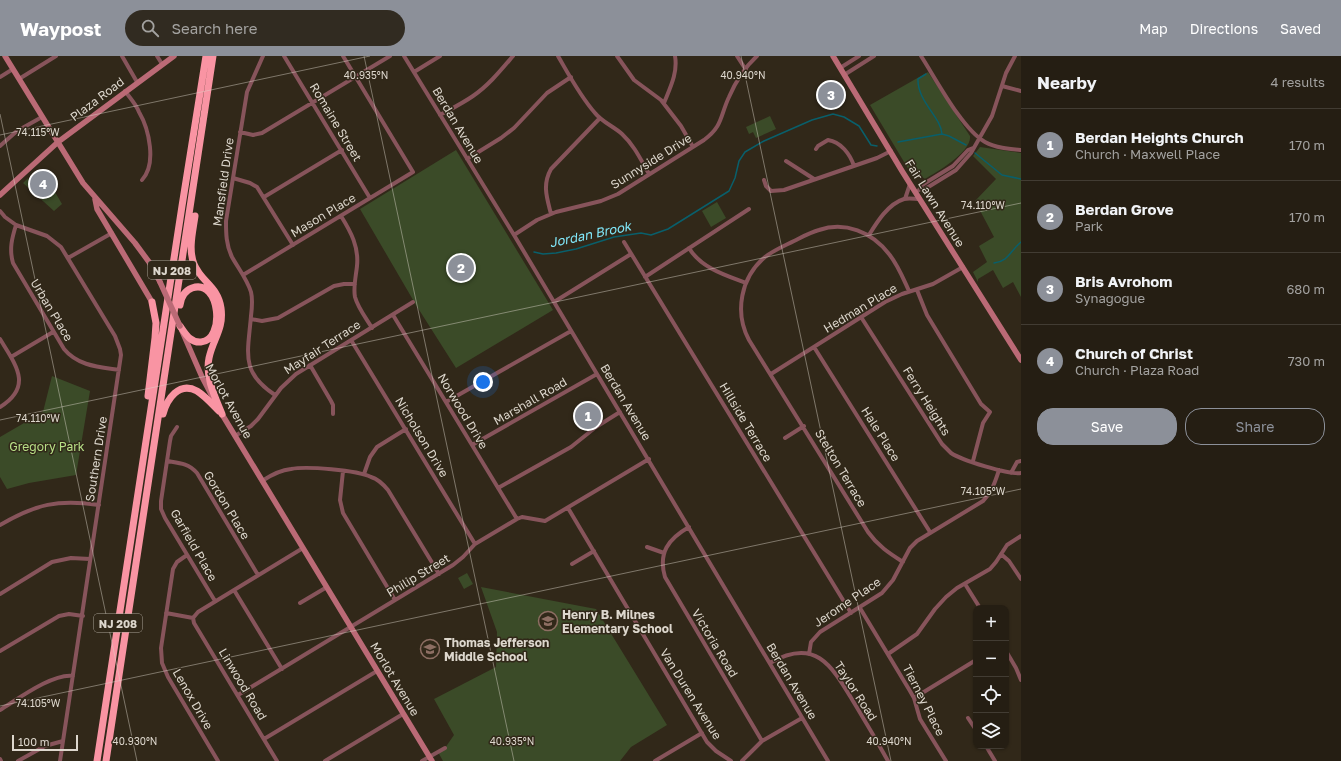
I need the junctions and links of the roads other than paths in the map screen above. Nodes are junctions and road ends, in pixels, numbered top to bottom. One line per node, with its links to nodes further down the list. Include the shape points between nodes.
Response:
1 (5, 56): 27 (street, Morlot Avenue)
2 (56, 56): 34 (street)
3 (122, 56): 35 (street)
4 (157, 56): 25 (street)
5 (174, 56): 25 (street, Plaza Road)
6 (206, 56): 132 (highway, NJ 208)
7 (214, 56): 101 (highway, NJ 208); 113 (highway, via 191,248 194,266 214,289 220,306 221,325 209,357 208,367 211,385)
8 (264, 56): 44 (street, Mansfield Drive, via 247,92)
9 (284, 56): 39 (street, Romaine Street)
10 (343, 56): 32 (street)
11 (390, 56): 32 (street)
12 (404, 56): 29 (street, Berdan Avenue)
13 (440, 56): 29 (street)
14 (513, 56): 41 (street, via 482,89)
15 (558, 56): 33 (street)
16 (617, 56): 40 (street, via 634,80)
17 (675, 56): 40 (street, via 674,78)
18 (737, 56): 28 (street)
19 (757, 56): 28 (street, Sunnyside Drive)
20 (833, 56): 26 (street, Fair Lawn Avenue)
21 (859, 56): 26 (street)
22 (874, 56): 30 (street)
23 (921, 56): 45 (street, via 961,118)
24 (1015, 56): 36 (street)
25 (162, 64): 35 (street, Plaza Road)
26 (840, 68): 30 (street, Fair Lawn Avenue)
27 (13, 69): 31 (street); 34 (street, Morlot Avenue)
28 (746, 70): 48 (street, Sunnyside Drive, via 732,91 716,129)
29 (414, 72): 41 (street, Berdan Avenue)
30 (844, 75): 52 (street, Fair Lawn Avenue)
31 (0, 77)
32 (356, 77): 39 (street); 65 (street, Mason Place, via 413,172)
33 (570, 77): 43 (street); 53 (street, via 547,93 514,128)
34 (19, 79): 42 (street, Morlot Avenue)
35 (137, 82): 37 (street, Plaza Road)
36 (1002, 86): 38 (street); 45 (street, via 992,116)
37 (125, 91): 46 (street, Plaza Road); 59 (street, via 140,112 148,136 149,168)
38 (1021, 91)
39 (313, 103): 44 (street, via 262,133 253,135); 50 (street, Romaine Street)
40 (664, 103): 48 (street)
41 (440, 115): 53 (street, Berdan Avenue)
42 (42, 117): 46 (street, Morlot Avenue); 47 (street)
43 (600, 118): 56 (street, via 627,139); 71 (street, via 551,169 546,180 546,191)
44 (240, 132): 57 (street, Mansfield Drive)
45 (980, 138): 51 (street, via 994,145); 62 (street, via 953,166)
46 (58, 142): 63 (street, Plaza Road); 67 (street, Morlot Avenue, via 77,175)
47 (0, 146)
48 (693, 147): 56 (street, Sunnyside Drive)
49 (816, 149): 55 (street, via 828,140 833,142 849,154)
50 (342, 150): 64 (street); 65 (street, Romaine Street)
51 (1021, 150)
52 (891, 151): 55 (street); 61 (street, Fair Lawn Avenue)
53 (467, 158): 75 (street, Berdan Avenue)
54 (786, 161): 58 (street)
55 (854, 166): 58 (street)
56 (650, 174): 71 (street, Sunnyside Drive, via 610,198)
57 (233, 178): 64 (street, via 254,185); 83 (street, Mansfield Drive, via 226,234 230,250)
58 (814, 179): 60 (street, via 784,190 771,191)
59 (142, 180)
60 (764, 180)
61 (910, 184): 62 (street, Fair Lawn Avenue); 66 (street)
62 (918, 190): 68 (street, Fair Lawn Avenue)
63 (0, 195)
64 (264, 197): 78 (street)
65 (370, 198): 72 (street, Mason Place)
66 (905, 198): 68 (street); 76 (street, via 885,212)
67 (95, 199): 74 (street, via 97,209); 95 (street, Morlot Avenue, bridge, via 136,243 149,262)
68 (920, 199): 82 (street, Fair Lawn Avenue)
69 (749, 209): 79 (street)
70 (0, 211): 73 (street, Southern Drive)
71 (551, 214): 75 (street, Sunnyside Drive)
72 (341, 216): 78 (street, Mason Place); 86 (street, via 356,248)
73 (16, 225): 81 (street, Southern Drive, via 52,239); 98 (street, Urban Place, via 10,246 12,263)
74 (112, 233): 81 (street); 89 (street)
75 (514, 234): 91 (street, Berdan Avenue)
76 (869, 235): 85 (street, Stelton Terrace, via 844,227 819,230 766,256 755,267); 88 (street, via 889,254 899,269)
77 (624, 242): 80 (street, Hillside Terrace)
78 (293, 245): 83 (street, Mason Place)
79 (689, 248): 84 (street); 85 (street, via 702,263)
80 (631, 254): 84 (street, Hillside Terrace); 91 (street)
81 (68, 258): 106 (street, Southern Drive, via 118,342 121,355)
82 (963, 267): 87 (street, Hedman Place); 104 (street, Fair Lawn Avenue)
83 (243, 275): 94 (street, Mansfield Drive, via 251,293)
84 (645, 277): 164 (street, Hillside Terrace)
85 (746, 283): 108 (street, Stelton Terrace, via 741,298 742,324)
86 (355, 284): 94 (street, via 334,286 278,318 262,321); 96 (street, via 357,303)
87 (917, 290): 88 (street, Hedman Place); 125 (street, via 926,315 981,404 990,412 983,423)
88 (908, 291): 93 (street, Hedman Place)
89 (152, 302): 132 (highway, via 156,323 155,338)
90 (413, 302): 92 (street, Mayfair Terrace)
91 (554, 302): 97 (street, Berdan Avenue)
92 (393, 315): 96 (street, Mayfair Terrace); 110 (street, Norwood Drive)
93 (861, 317): 102 (street, Hedman Place); 125 (street, Ferry Heights, via 942,444 952,453)
94 (251, 319): 109 (street, Mansfield Drive, via 248,352 250,366 259,383)
95 (180, 326): 101 (highway, via 185,334 196,342 204,342 211,337 216,324 216,313 212,296 206,290 196,287 184,294 180,301); 113 (street, Morlot Avenue, via 202,377)
96 (372, 328): 100 (street, Mayfair Terrace)
97 (571, 331): 107 (street, Berdan Avenue); 110 (street)
98 (53, 332): 103 (street); 106 (street, Urban Place, via 64,349 76,360 86,365)
99 (0, 338): 103 (street)
100 (351, 340): 105 (street, Mayfair Terrace); 117 (street, Nicholson Drive)
101 (170, 346): 120 (highway, NJ 208)
102 (814, 347): 108 (street, Hedman Place); 139 (street, Hale Place)
103 (11, 357): 111 (street, via 20,375 19,384 13,397)
104 (1021, 360)
105 (310, 365): 109 (street, Mayfair Terrace, via 288,381); 114 (street, via 331,400)
106 (119, 370): 134 (street, Southern Drive)
107 (597, 374): 112 (street, Berdan Avenue); 121 (street, Marshall Road)
108 (771, 374): 115 (street, Stelton Terrace)
109 (275, 395): 118 (street, Mayfair Terrace, via 258,419)
110 (446, 402): 121 (street, Norwood Drive)
111 (0, 407)
112 (620, 412): 122 (street, Berdan Avenue); 133 (street, via 571,447)
113 (222, 414): 118 (street, Morlot Avenue); 120 (highway, via 196,391 188,388 180,390 167,402)
114 (332, 414)
115 (804, 426): 119 (street); 149 (street, Stelton Terrace, via 874,541)
116 (177, 427): 123 (street, Garfield Place, via 171,436)
117 (406, 429): 130 (street, via 377,447); 141 (street, Nicholson Drive)
118 (235, 436): 131 (street, Morlot Avenue)
119 (785, 438)
120 (155, 445): 196 (highway, NJ 208)
121 (472, 445): 133 (street, Norwood Drive)
122 (649, 460): 135 (street); 138 (street, Berdan Avenue)
123 (167, 461): 147 (street, Garfield Place, via 161,509); 152 (street, Gordon Place, via 185,464 197,473)
124 (1021, 461): 128 (street, via 1017,462)
125 (973, 462): 126 (street, Ferry Heights)
126 (999, 470): 128 (street, Ferry Heights); 139 (street, Jerome Place, via 990,494 983,501)
127 (343, 471): 130 (street); 131 (street, via 297,468 283,470); 158 (street, via 340,500 343,513)
128 (1011, 473): 129 (street, Ferry Heights)
129 (1021, 473)
130 (364, 474): 151 (street, via 378,480 388,490)
131 (262, 481): 143 (street, Morlot Avenue)
132 (139, 484): 195 (highway, NJ 208)
133 (498, 488): 136 (street, Norwood Drive)
134 (99, 505): 137 (street, via 69,502 47,504 23,512); 148 (street, Southern Drive)
135 (568, 508): 136 (street, via 545,521); 144 (street, Van Duren Avenue)
136 (517, 519): 141 (street, Philip Street)
137 (0, 525)
138 (689, 527): 145 (street, via 674,537); 173 (street, Berdan Avenue)
139 (930, 532): 149 (street, Jerome Place, via 917,540)
140 (1021, 536): 146 (street, via 1007,545)
141 (475, 544): 151 (street, Philip Street, via 458,562)
142 (647, 547): 145 (street)
143 (303, 548): 152 (street); 155 (street, Morlot Avenue)
144 (594, 551): 150 (street); 185 (street, Van Duren Avenue)
145 (664, 553): 188 (street, Victoria Road, via 663,571 668,583)
146 (1001, 554): 153 (street); 154 (street, via 990,569)
147 (187, 555): 159 (street, Garfield Place); 163 (street, Lenox Drive, via 177,562 173,569)
148 (90, 559): 157 (street, via 71,558 52,562); 165 (street, Southern Drive)
149 (903, 562): 162 (street, Jerome Place, via 882,593)
150 (572, 564)
151 (439, 574): 158 (street, Philip Street)
152 (258, 575): 156 (street)
153 (1021, 579)
154 (965, 584): 161 (street); 170 (street, via 940,603 917,634)
155 (326, 587): 160 (street); 167 (street, Morlot Avenue)
156 (234, 590): 159 (street); 174 (street)
157 (0, 594)
158 (395, 600): 167 (street, Philip Street)
159 (215, 601): 166 (street)
160 (300, 604)
161 (978, 605)
162 (860, 608): 164 (street, Jerome Place); 170 (street, Tierney Place)
163 (166, 613): 166 (street); 197 (street, Lenox Drive, via 161,648 162,663)
164 (851, 613): 169 (street, Jerome Place, via 816,635 811,642)
165 (83, 616): 168 (street, via 59,616); 176 (street, Southern Drive)
166 (193, 618): 178 (street, Linwood Road)
167 (351, 627): 174 (street, Philip Street); 175 (street, Morlot Avenue)
168 (0, 651)
169 (809, 654): 173 (street, via 780,657); 205 (street, Taylor Road, via 824,661 836,673)
170 (888, 654): 179 (street, Tierney Place)
171 (1009, 656): 177 (street)
172 (973, 662): 179 (street)
173 (770, 663): 182 (street, Berdan Avenue)
174 (282, 669): 178 (street, Philip Street)
175 (377, 670): 181 (street, Morlot Avenue); 186 (street)
176 (74, 676): 180 (street, via 48,681); 187 (street, Southern Drive)
177 (1021, 680)
178 (238, 695): 186 (street, Linwood Road)
179 (914, 698): 206 (street, Tierney Place, via 920,719)
180 (0, 710)
181 (403, 714): 191 (street, Morlot Avenue); 199 (street)
182 (802, 718): 188 (street); 204 (street, Berdan Avenue)
183 (968, 718): 184 (street)
184 (973, 726)
185 (702, 733): 192 (street); 202 (street, Van Duren Avenue, via 711,747)
186 (264, 739): 198 (street, Linwood Road)
187 (63, 741): 193 (street, via 45,746); 194 (street, Southern Drive)
188 (762, 741): 203 (street)
189 (445, 748): 191 (street)
190 (988, 749): 207 (street)
191 (430, 759): 200 (street)
192 (661, 760): 201 (street)
193 (18, 761)
194 (60, 761)
195 (97, 761)
196 (106, 761)
197 (218, 761)
198 (277, 761)
199 (325, 761)
200 (422, 761)
201 (655, 761)
202 (731, 761)
203 (742, 761)
204 (828, 761)
205 (888, 761)
206 (946, 761)
207 (995, 761)

